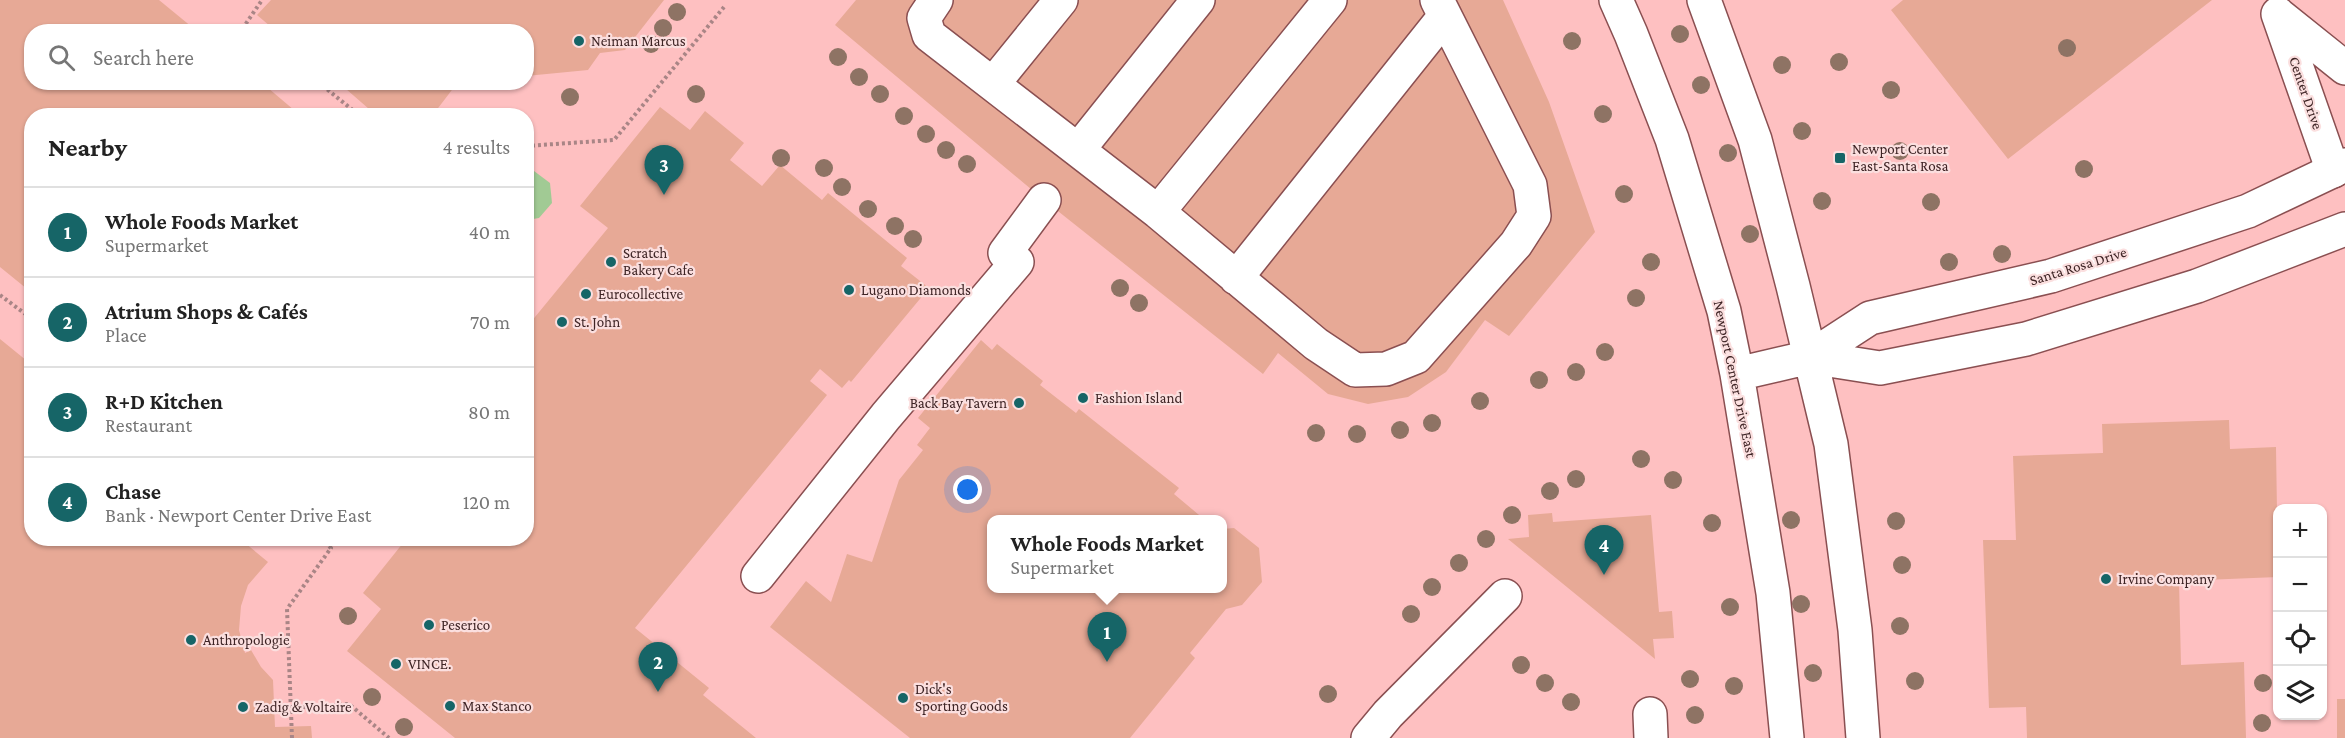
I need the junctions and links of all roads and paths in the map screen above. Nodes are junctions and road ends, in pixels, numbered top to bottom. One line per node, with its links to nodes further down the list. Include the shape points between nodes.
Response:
1 (262, 0): 11 (path)
2 (936, 0): 13 (main road, via 924,18 929,35)
3 (1061, 0): 13 (main road)
4 (1198, 0): 17 (main road)
5 (1330, 0): 20 (main road)
6 (1616, 0): 26 (main road, Newport Center Drive East, via 1672,139 1724,311)
7 (1704, 0): 25 (main road, via 1755,140)
8 (724, 7): 16 (path, via 614,140)
9 (2273, 7): 12 (main road, Center Drive); 18 (main road, Center Drive)
10 (1441, 8): 22 (main road); 22 (main road, via 1530,185 1534,216 1516,244 1416,357 1386,369 1355,370 1316,344)
11 (246, 24)
12 (2345, 68)
13 (993, 84): 17 (main road)
14 (328, 90): 15 (path)
15 (350, 108)
16 (534, 145)
17 (1078, 150): 20 (main road)
18 (2339, 168): 25 (main road, Santa Rosa Drive, via 2248,212 2050,276 1870,318)
19 (1044, 200): 28 (main road, via 1011,257)
20 (1158, 212): 22 (main road)
21 (2345, 229): 25 (main road, Santa Rosa Drive, via 2197,286 2026,339 1880,368)
22 (1236, 278)
23 (0, 295): 24 (path)
24 (24, 313)
25 (1810, 357): 26 (main road, Santa Rosa Drive); 35 (main road, via 1831,444 1855,630)
26 (1737, 374): 34 (main road, Newport Center Drive East, via 1773,593)
27 (329, 546): 30 (path, via 332,548 287,609)
28 (758, 576)
29 (1505, 596): 33 (main road)
30 (291, 708): 31 (path); 32 (path, via 349,704)
31 (292, 738)
32 (389, 738)
33 (1368, 738)
34 (1787, 738)
35 (1863, 738)

